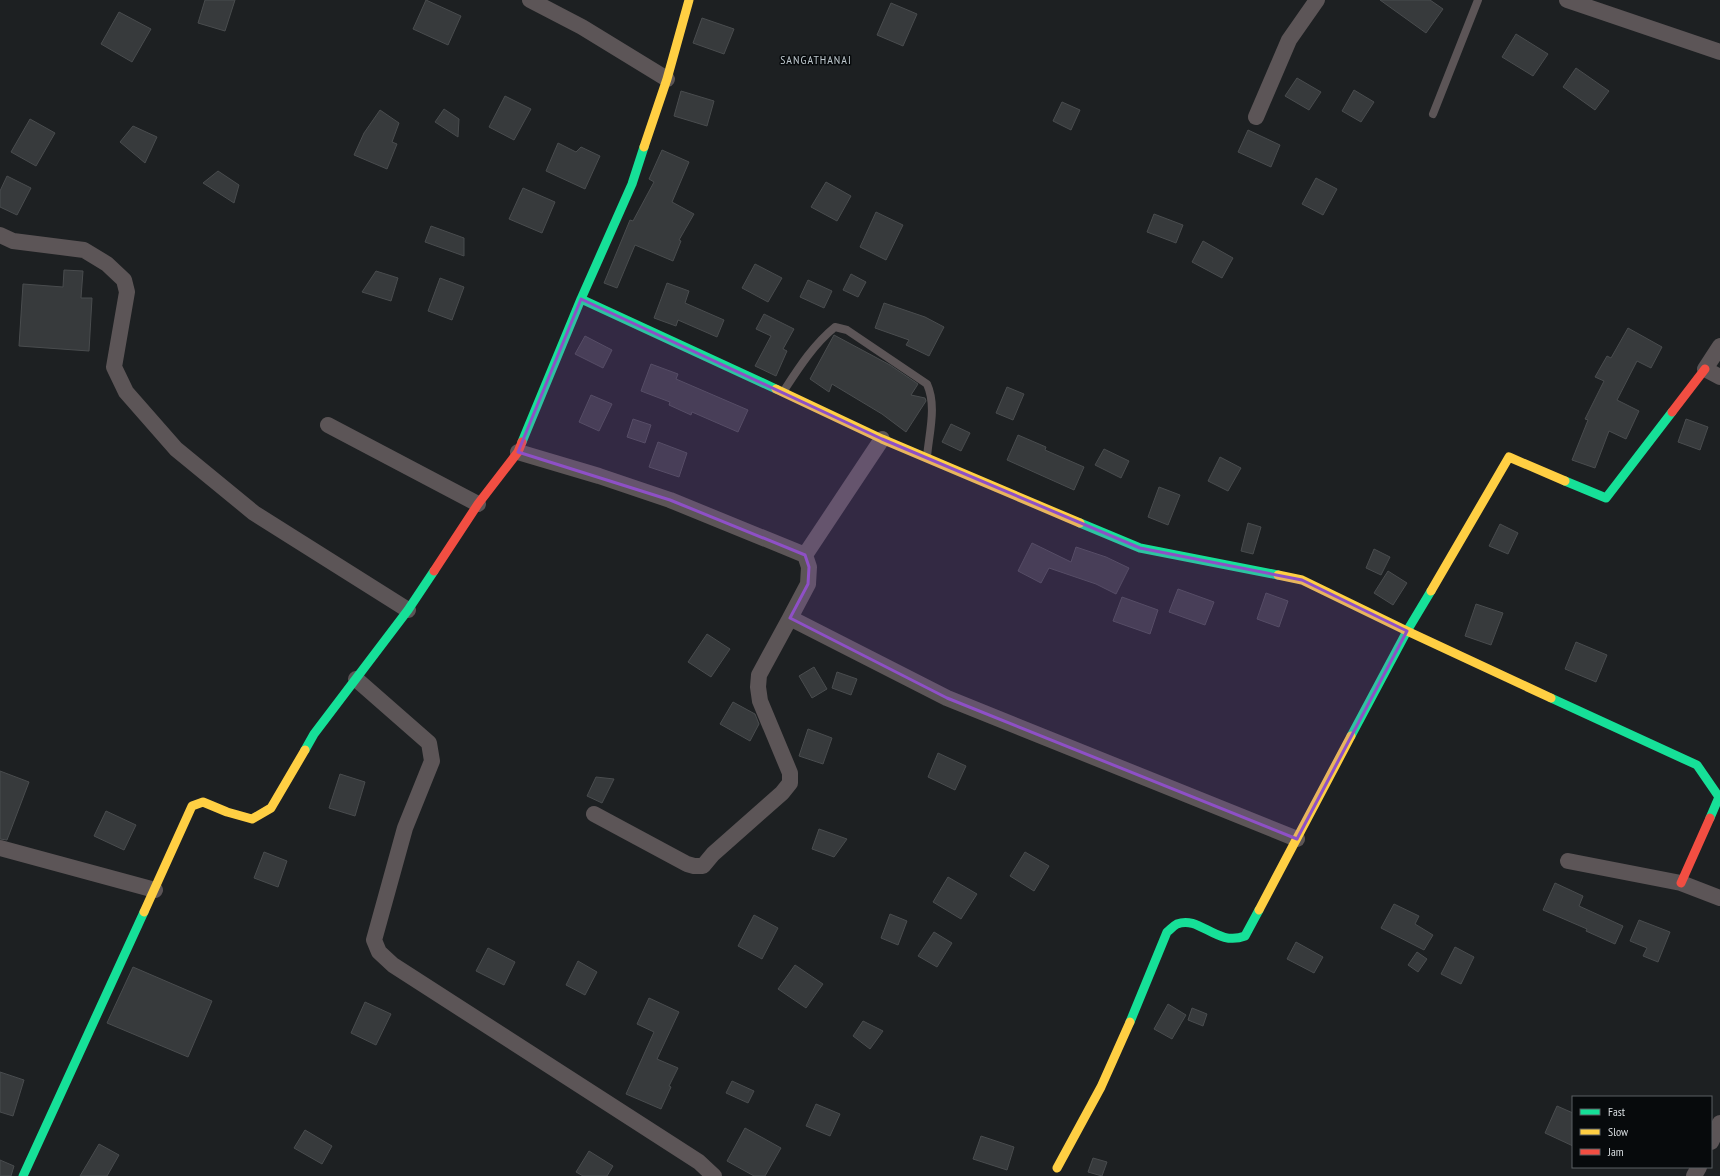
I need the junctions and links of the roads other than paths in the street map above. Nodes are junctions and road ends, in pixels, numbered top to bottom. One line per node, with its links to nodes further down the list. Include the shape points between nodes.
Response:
1 (530, 0): 7 (street, via 582,27)
2 (689, 0): 7 (street)
3 (1317, 0): 9 (street, via 1289,40)
4 (1478, 0): 8 (lane)
5 (1567, 0): 6 (street)
6 (1720, 52)
7 (666, 79): 11 (street, via 632,184)
8 (1433, 114)
9 (1256, 117)
10 (0, 235): 22 (street, via 13,241 84,250 107,264 124,280 127,292 114,367 126,392 176,448 254,513)
11 (580, 299): 15 (street); 18 (street)
12 (1720, 346): 13 (street)
13 (1706, 369): 14 (street); 24 (street, via 1606,498 1509,458)
14 (1720, 377)
15 (782, 393): 17 (street); 19 (lane, via 809,353 828,333 835,327 847,330 927,384 931,392 932,405)
16 (328, 425): 20 (street)
17 (882, 439): 19 (street); 21 (street)
18 (518, 452): 20 (street); 21 (street, via 670,500)
19 (926, 458): 24 (street, via 1140,548 1302,580)
20 (478, 504): 22 (street)
21 (805, 555): 23 (street, via 809,567 808,584)
22 (408, 610): 25 (street)
23 (790, 618): 26 (street, via 759,675 760,701 790,773 790,783 782,793 713,854 703,866 687,864); 27 (street, via 947,698)
24 (1407, 631): 27 (street); 30 (street, via 1697,765 1719,797)
25 (356, 679): 31 (street, via 314,734 270,808 252,819 203,802 192,806); 37 (street, via 428,743 432,761 405,828 374,940 379,952 393,965 699,1162)
26 (594, 814)
27 (1297, 839): 35 (street, via 1245,936 1239,940 1230,940 1188,922 1176,924 1167,932 1101,1087)
28 (0, 848): 31 (street)
29 (1568, 861): 30 (street)
30 (1681, 883): 32 (street)
31 (155, 890): 36 (street)
32 (1720, 898)
33 (1720, 1123): 34 (street)
34 (1712, 1140)
35 (1057, 1168)
36 (23, 1176)
37 (714, 1176)

